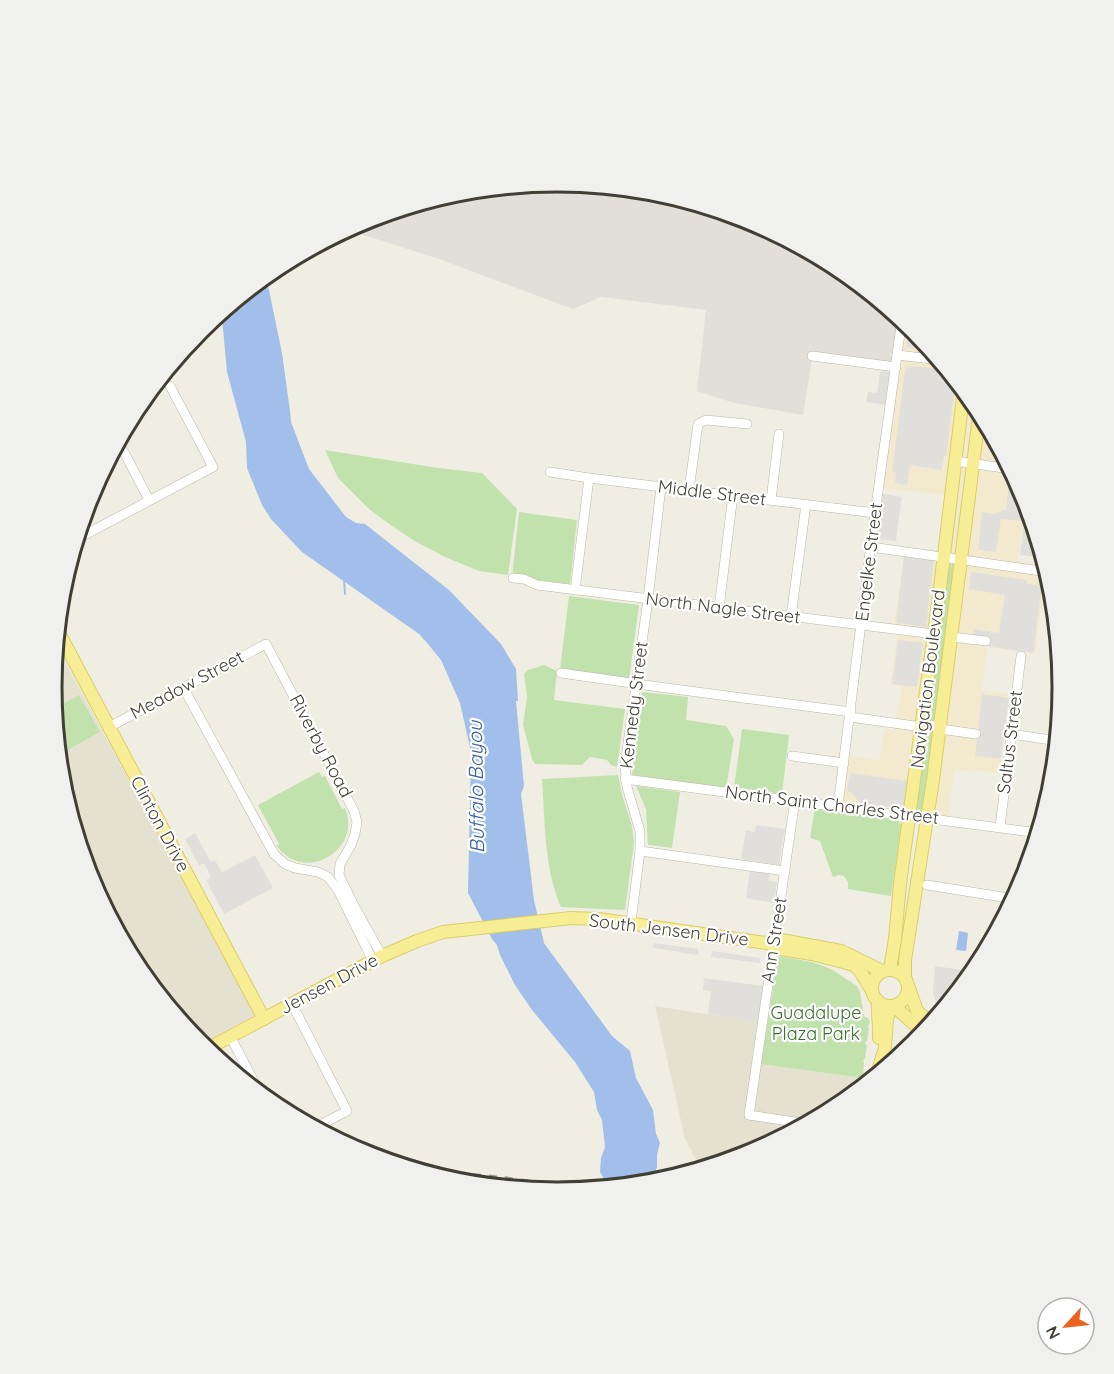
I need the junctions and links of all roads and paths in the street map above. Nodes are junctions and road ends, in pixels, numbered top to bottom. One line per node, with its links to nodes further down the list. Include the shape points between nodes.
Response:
1 (900, 330): 2 (street, Engelke Street)
2 (897, 355): 4 (street); 5 (street, Engelke Street)
3 (812, 356): 5 (street)
4 (929, 359)
5 (896, 368): 23 (street, Engelke Street)
6 (170, 386): 20 (street, via 213,467)
7 (962, 403): 12 (main road, Navigation Boulevard)
8 (747, 424): 18 (street, via 706,420 698,424)
9 (978, 426): 13 (main road, Navigation Boulevard)
10 (779, 434): 21 (street)
11 (124, 452): 20 (street)
12 (956, 461): 13 (street); 26 (main road, Navigation Boulevard)
13 (974, 464): 14 (street); 27 (main road, Navigation Boulevard)
14 (1001, 468)
15 (550, 472): 16 (street, Middle Street)
16 (588, 478): 17 (street, Middle Street); 30 (street)
17 (661, 487): 18 (street, Middle Street); 31 (street, Kennedy Street)
18 (689, 489): 19 (street, Middle Street)
19 (733, 495): 21 (street, Middle Street); 32 (street)
20 (149, 500): 24 (street)
21 (771, 500): 22 (street, Middle Street)
22 (806, 504): 23 (street, Middle Street); 33 (street)
23 (875, 513): 25 (street, Engelke Street)
24 (88, 533)
25 (871, 548): 26 (street); 34 (street, Engelke Street)
26 (944, 558): 27 (street); 35 (main road, Navigation Boulevard)
27 (961, 560): 28 (street); 36 (main road, Navigation Boulevard)
28 (1039, 571)
29 (513, 578): 30 (street, North Nagle Street)
30 (575, 590): 31 (street, North Nagle Street)
31 (648, 599): 32 (street, North Nagle Street); 43 (street, Kennedy Street)
32 (719, 608): 33 (street, North Nagle Street)
33 (791, 617): 34 (street, North Nagle Street)
34 (862, 626): 35 (street, North Nagle Street); 45 (street, Engelke Street)
35 (934, 634): 47 (main road, Navigation Boulevard)
36 (951, 637): 37 (street); 48 (main road, Navigation Boulevard)
37 (986, 641)
38 (64, 643): 40 (main road, Clinton Drive)
39 (266, 644): 44 (street, Meadow Street); 68 (street, Riverby Road, via 353,807 354,839 339,865 340,878)
40 (66, 647): 46 (main road, Clinton Drive)
41 (1021, 656): 50 (street, Saltus Street)
42 (561, 673): 43 (street)
43 (635, 684): 45 (street); 54 (street, Kennedy Street)
44 (183, 687): 46 (street, Meadow Street); 68 (street, via 273,854 285,864 323,874 333,883)
45 (850, 715): 47 (street); 53 (street, Engelke Street)
46 (109, 727): 74 (main road, Clinton Drive)
47 (922, 727): 48 (street, via 936,732); 57 (main road, Navigation Boulevard)
48 (940, 729): 49 (street); 58 (main road, Navigation Boulevard)
49 (976, 734)
50 (1011, 734): 51 (street); 59 (street, Saltus Street)
51 (1049, 740)
52 (792, 756): 53 (street)
53 (844, 763): 56 (street, Engelke Street)
54 (625, 778): 55 (street, North Saint Charles Street); 61 (street, Kennedy Street, via 640,831)
55 (795, 800): 56 (street, North Saint Charles Street); 62 (street, Ann Street)
56 (838, 806): 57 (street, North Saint Charles Street)
57 (910, 816): 58 (street, North Saint Charles Street); 69 (main road, Navigation Boulevard, via 895,939)
58 (928, 818): 59 (street, North Saint Charles Street); 70 (main road, Navigation Boulevard, via 905,960)
59 (1000, 827): 60 (street, North Saint Charles Street)
60 (1031, 832)
61 (640, 851): 62 (street); 65 (street, Kennedy Street)
62 (785, 870): 67 (street, Ann Street)
63 (927, 885): 64 (street)
64 (1006, 897)
65 (631, 922): 66 (main road, South Jensen Drive, via 571,918); 67 (main road, South Jensen Drive)
66 (458, 930): 68 (main road, Jensen Drive, via 435,934)
67 (773, 944): 69 (main road, South Jensen Drive, via 782,940 841,951); 71 (main road, South Jensen Drive, via 854,966); 82 (street, Ann Street, via 749,1115)
68 (378, 959): 72 (main road, Jensen Drive)
69 (886, 970): 70 (main road, via 898,971); 71 (main road, via 873,981)
70 (907, 982): 73 (main road, via 908,993 903,1001); 75 (main road, Navigation Boulevard, via 917,1011)
71 (875, 996): 73 (main road, via 882,1004); 80 (main road, via 880,1029)
72 (292, 1004): 74 (main road, Jensen Drive); 83 (street, via 347,1111)
73 (892, 1006): 76 (main road); 79 (main road)
74 (264, 1018): 77 (main road, Jensen Drive)
75 (926, 1018)
76 (917, 1027)
77 (230, 1036): 78 (main road, Jensen Drive); 81 (street)
78 (215, 1045)
79 (880, 1063)
80 (877, 1065)
81 (252, 1077)
82 (794, 1122)
83 (323, 1123)

